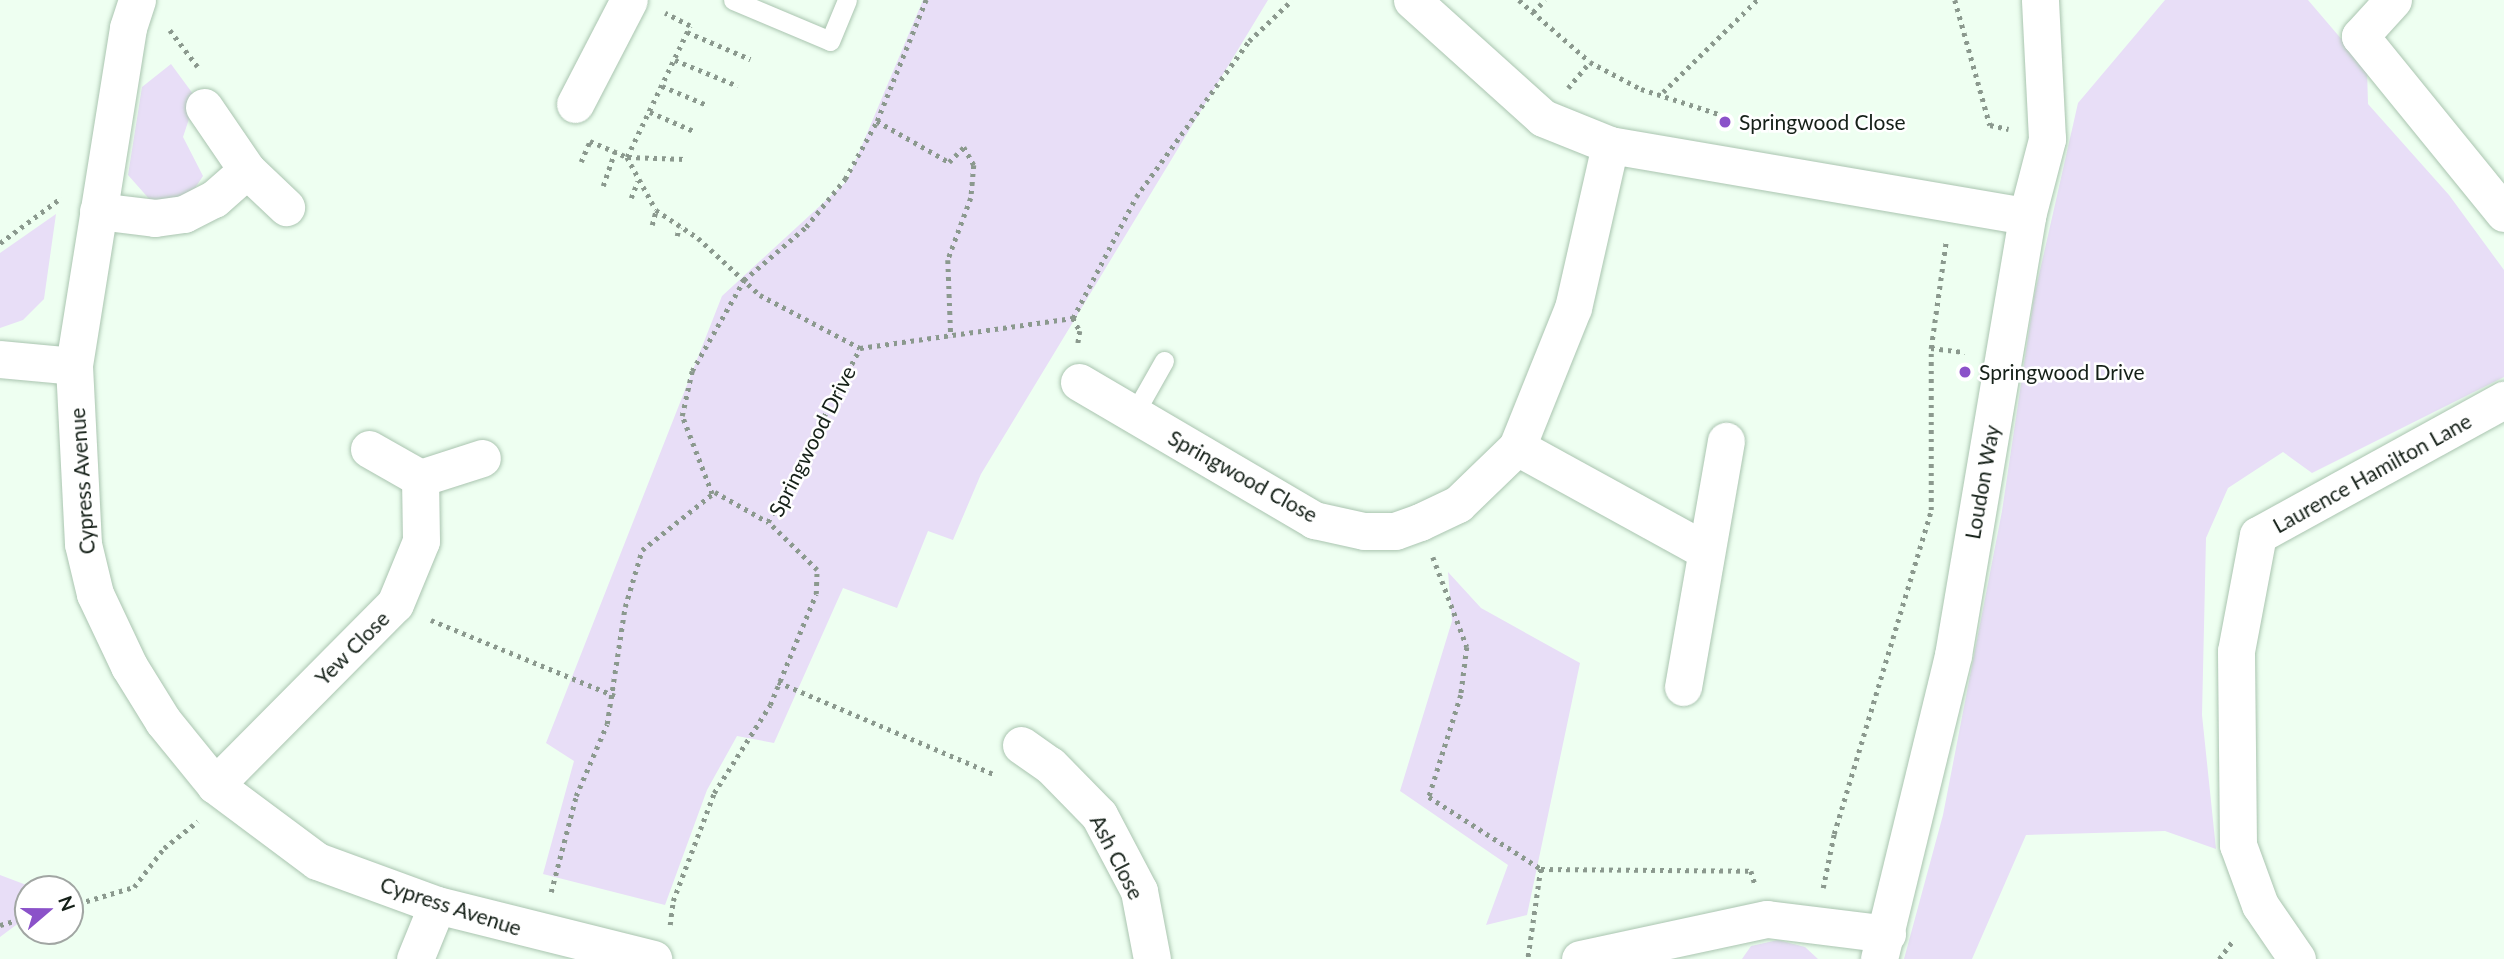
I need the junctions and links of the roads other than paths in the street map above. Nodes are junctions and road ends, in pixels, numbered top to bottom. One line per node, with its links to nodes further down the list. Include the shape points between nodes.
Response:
1 (733, 0): 2 (lane, via 830,41)
2 (847, 0)
3 (2393, 0): 14 (street, via 2360,36)
4 (2045, 4): 15 (street, Loudon Way, via 2047,139)
5 (645, 5): 8 (street)
6 (1430, 5): 10 (street, via 1543,118)
7 (133, 14): 13 (street, Cypress Avenue)
8 (575, 104)
9 (204, 107): 11 (street)
10 (1610, 145): 15 (street); 23 (street, Springwood Close, via 1573,308)
11 (247, 170): 12 (street); 13 (street, via 214,199 184,214 155,218)
12 (286, 207)
13 (98, 211): 18 (street, Cypress Avenue)
14 (2504, 213)
15 (2026, 216): 33 (street, Loudon Way, via 1953,655)
16 (0, 359): 18 (street)
17 (1164, 361): 21 (lane)
18 (74, 366): 30 (street, Cypress Avenue, via 82,533 95,594 163,721)
19 (1079, 382): 21 (street, Springwood Close)
20 (2504, 400): 37 (street, Laurence Hamilton Lane, via 2258,536 2236,651 2238,845 2260,905)
21 (1134, 414): 23 (street, Springwood Close, via 1314,520 1364,531 1395,531 1458,504)
22 (1726, 440): 27 (street)
23 (1517, 447): 27 (street)
24 (369, 449): 26 (street)
25 (482, 458): 26 (street)
26 (420, 478): 30 (street, Yew Close, via 421,541 395,604)
27 (1704, 550): 28 (street)
28 (1683, 687)
29 (1021, 745): 35 (street, Ash Close, via 1051,765 1099,816 1139,891)
30 (215, 785): 31 (street, Cypress Avenue, via 317,861)
31 (437, 905): 32 (street, Cypress Avenue, via 537,933); 34 (street)
32 (661, 947)
33 (1883, 947): 36 (street, via 1816,923 1767,919)
34 (415, 959)
35 (1152, 959)
36 (1580, 959)
37 (2297, 959)

